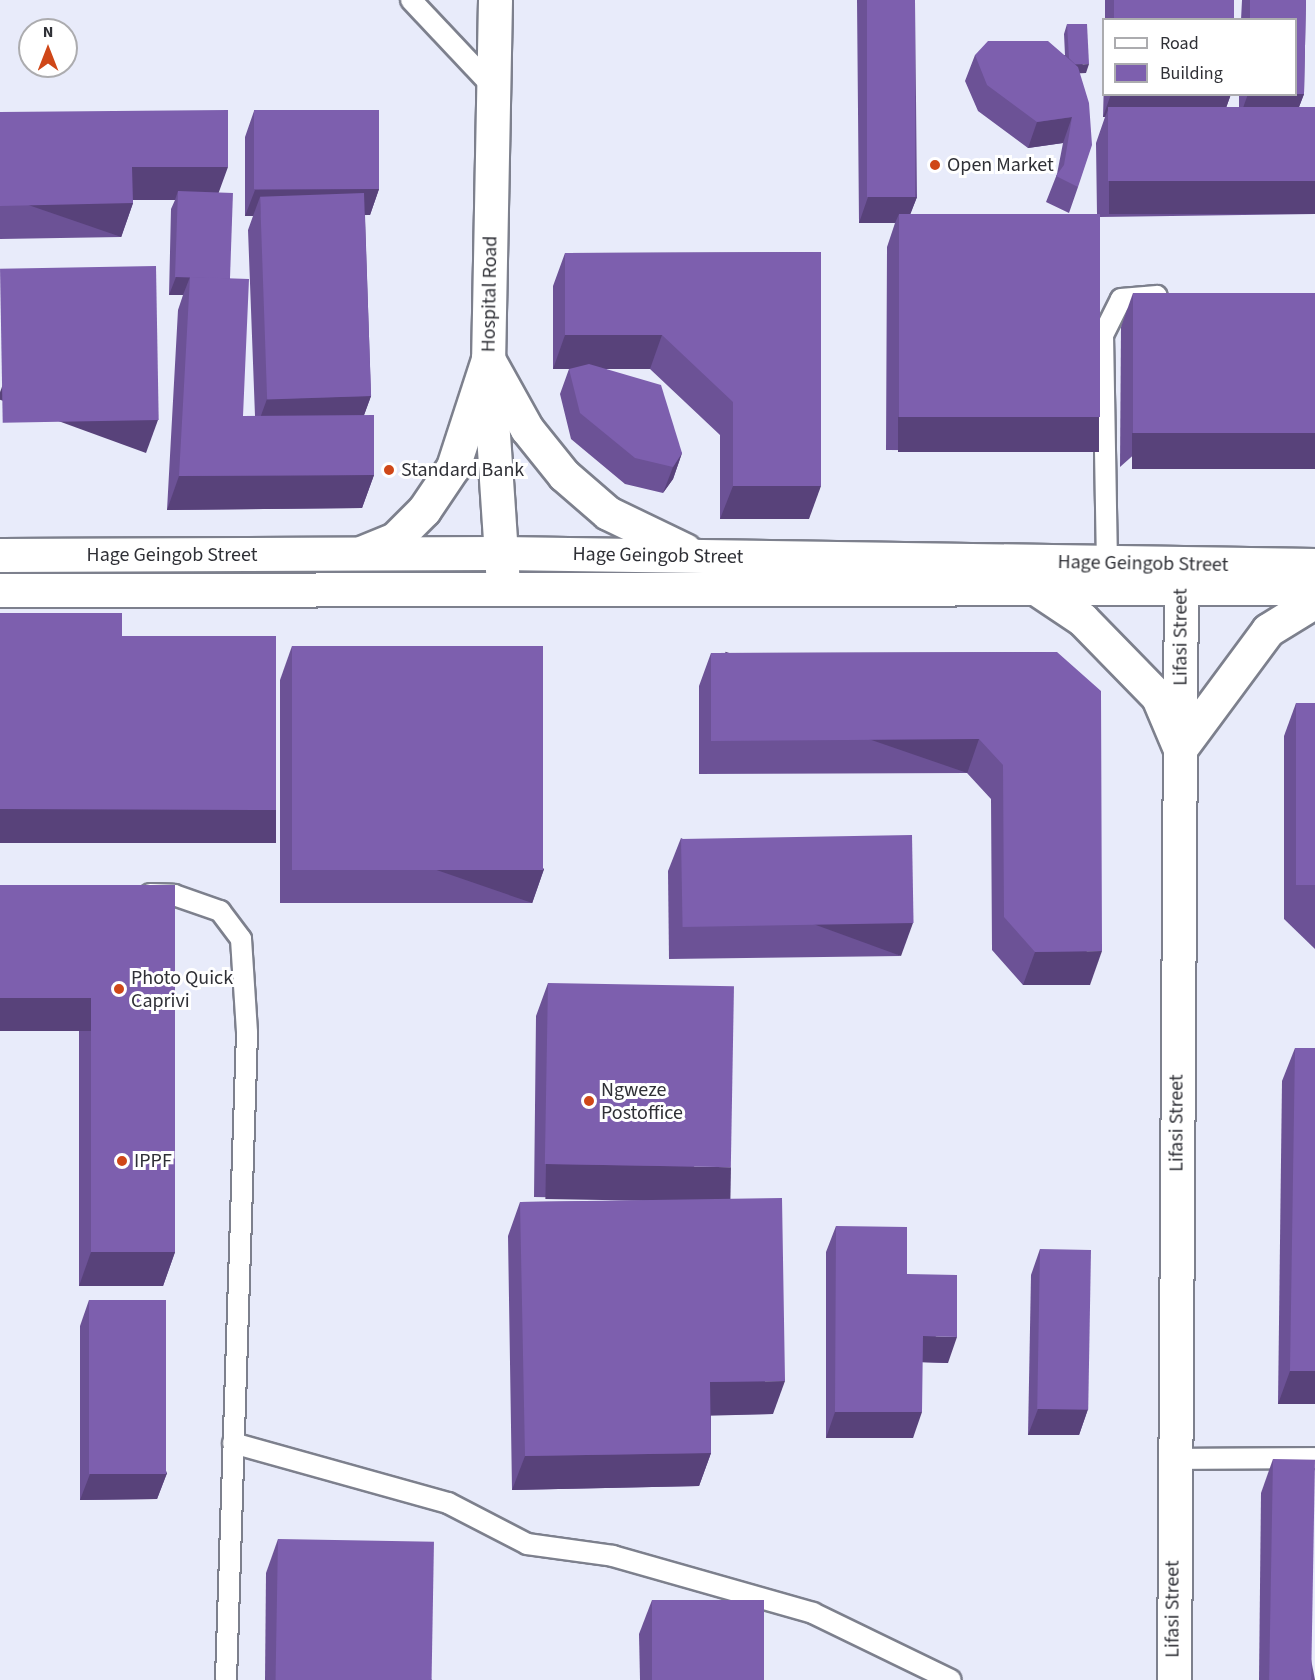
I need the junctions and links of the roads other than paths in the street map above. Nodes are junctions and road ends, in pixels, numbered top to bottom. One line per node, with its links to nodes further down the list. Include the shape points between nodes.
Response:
1 (411, 0): 3 (lane)
2 (495, 0): 3 (street, Hospital Road)
3 (494, 88): 5 (street, Hospital Road)
4 (1178, 296): 10 (lane, via 1121,299 1105,327)
5 (488, 359): 6 (street, Hospital Road); 8 (street, via 453,467 424,510 395,539); 9 (street, via 527,429 564,475 608,513)
6 (501, 553): 8 (street, Hage Geingob Street); 9 (street, Hage Geingob Street); 13 (street, Hospital Road)
7 (0, 555): 8 (street, Hage Geingob Street)
8 (356, 555)
9 (702, 556): 10 (street, Hage Geingob Street)
10 (1107, 564): 12 (street, Hage Geingob Street)
11 (1315, 565): 12 (street, Hage Geingob Street)
12 (1181, 577): 14 (street, Hage Geingob Street); 15 (street, Hage Geingob Street); 18 (street, Lifasi Street)
13 (503, 587): 14 (street, Hage Geingob Street); 16 (street, Hage Geingob Street)
14 (1034, 587): 18 (street, via 1082,619 1158,697)
15 (1315, 588)
16 (0, 590)
17 (1315, 601): 18 (street, via 1268,630)
18 (1180, 749): 22 (street, Lifasi Street)
19 (128, 894): 20 (lane, via 174,895 220,911 241,939 247,1033)
20 (234, 1443): 23 (lane); 24 (lane, via 448,1503 527,1544 613,1556 813,1613)
21 (1315, 1458): 22 (lane)
22 (1174, 1459): 25 (street, Lifasi Street)
23 (226, 1680)
24 (951, 1680)
25 (1174, 1680)

